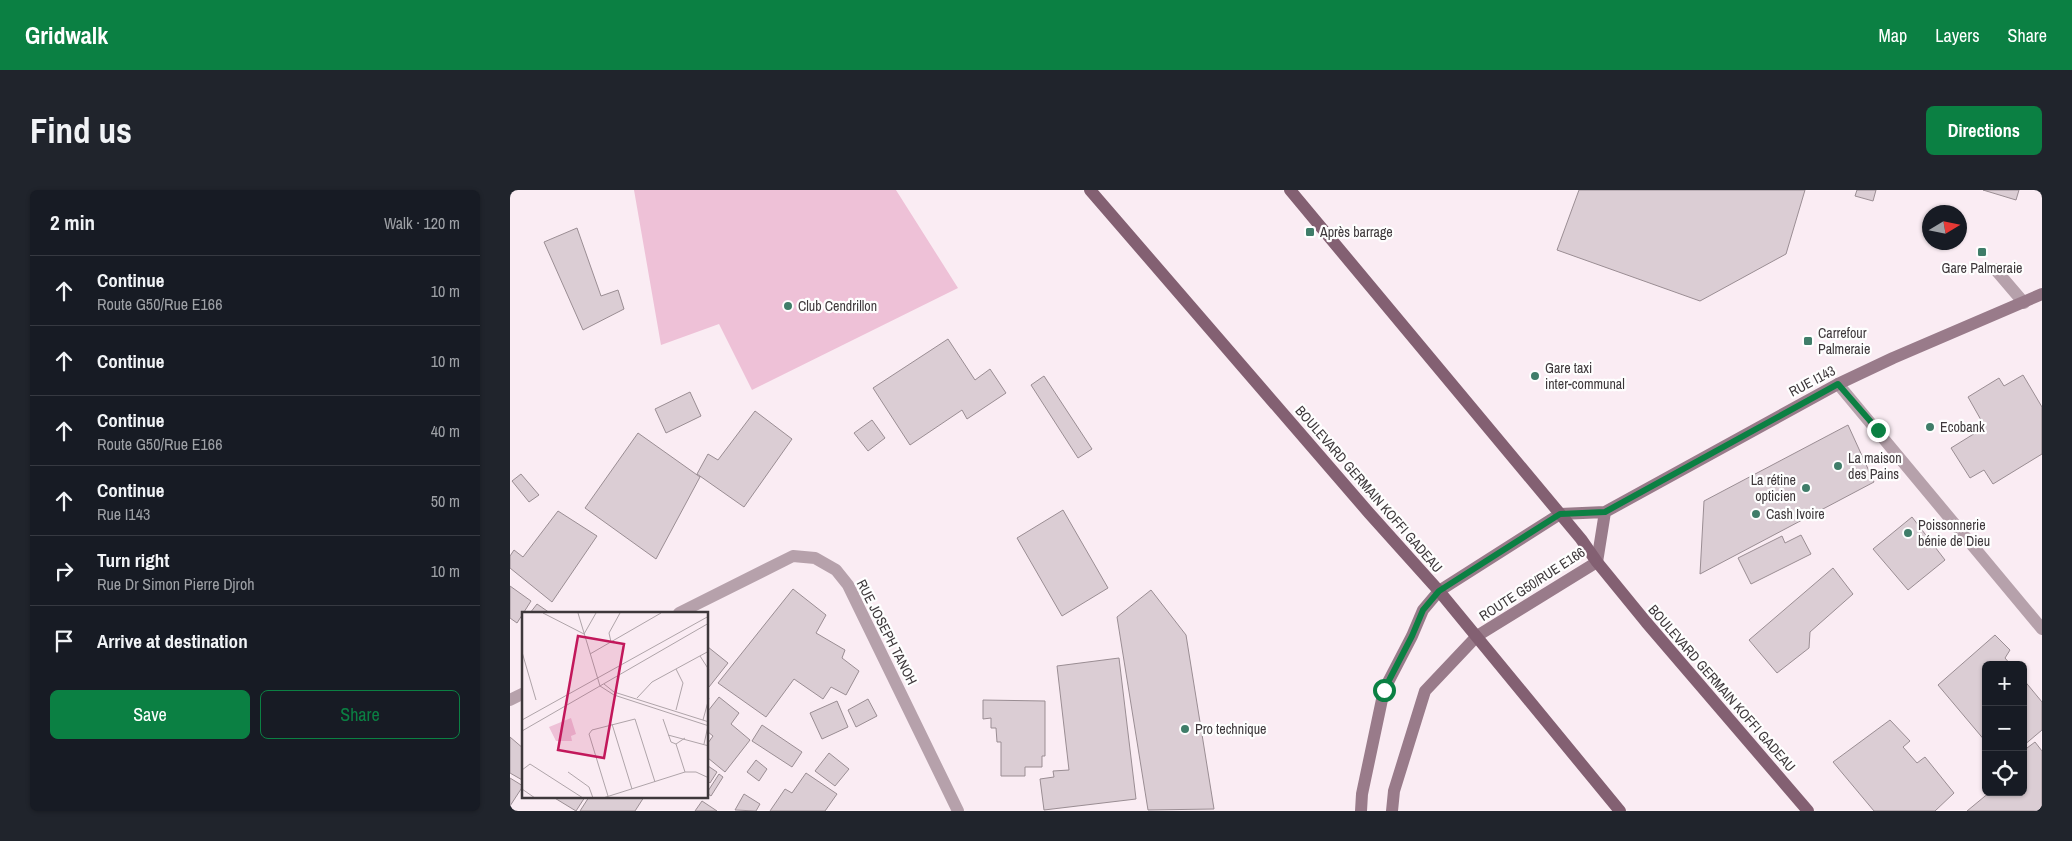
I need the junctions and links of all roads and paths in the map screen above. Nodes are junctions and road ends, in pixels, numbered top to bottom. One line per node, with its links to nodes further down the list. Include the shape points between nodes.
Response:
1 (1090, 190): 10 (main road, BOULEVARD GERMAIN KOFFI GADEAU)
2 (1290, 190): 8 (main road, BOULEVARD GERMAIN KOFFI GADEAU)
3 (1995, 269): 5 (street)
4 (2042, 294): 5 (main road, RUE I143)
5 (2024, 303): 6 (main road, RUE I143)
6 (1838, 384): 7 (main road, RUE I143); 12 (street)
7 (1605, 512): 8 (main road); 9 (main road, ROUTE G50/RUE E166)
8 (1560, 514): 9 (main road, BOULEVARD GERMAIN KOFFI GADEAU); 10 (main road)
9 (1597, 562): 13 (main road, ROUTE G50/RUE E166); 20 (main road, BOULEVARD GERMAIN KOFFI GADEAU)
10 (1439, 591): 13 (main road, BOULEVARD GERMAIN KOFFI GADEAU); 17 (main road, via 1423,610 1384,690)
11 (683, 612): 16 (street, RUE JOSEPH TANOH, via 793,556 815,558 836,570 848,585)
12 (2042, 629)
13 (1477, 636): 18 (main road, ROUTE G50/RUE E166, via 1425,691 1394,791); 19 (main road, BOULEVARD GERMAIN KOFFI GADEAU)
14 (522, 694): 15 (street)
15 (510, 700)
16 (958, 811)
17 (1360, 811)
18 (1392, 811)
19 (1620, 811)
20 (1808, 811)

